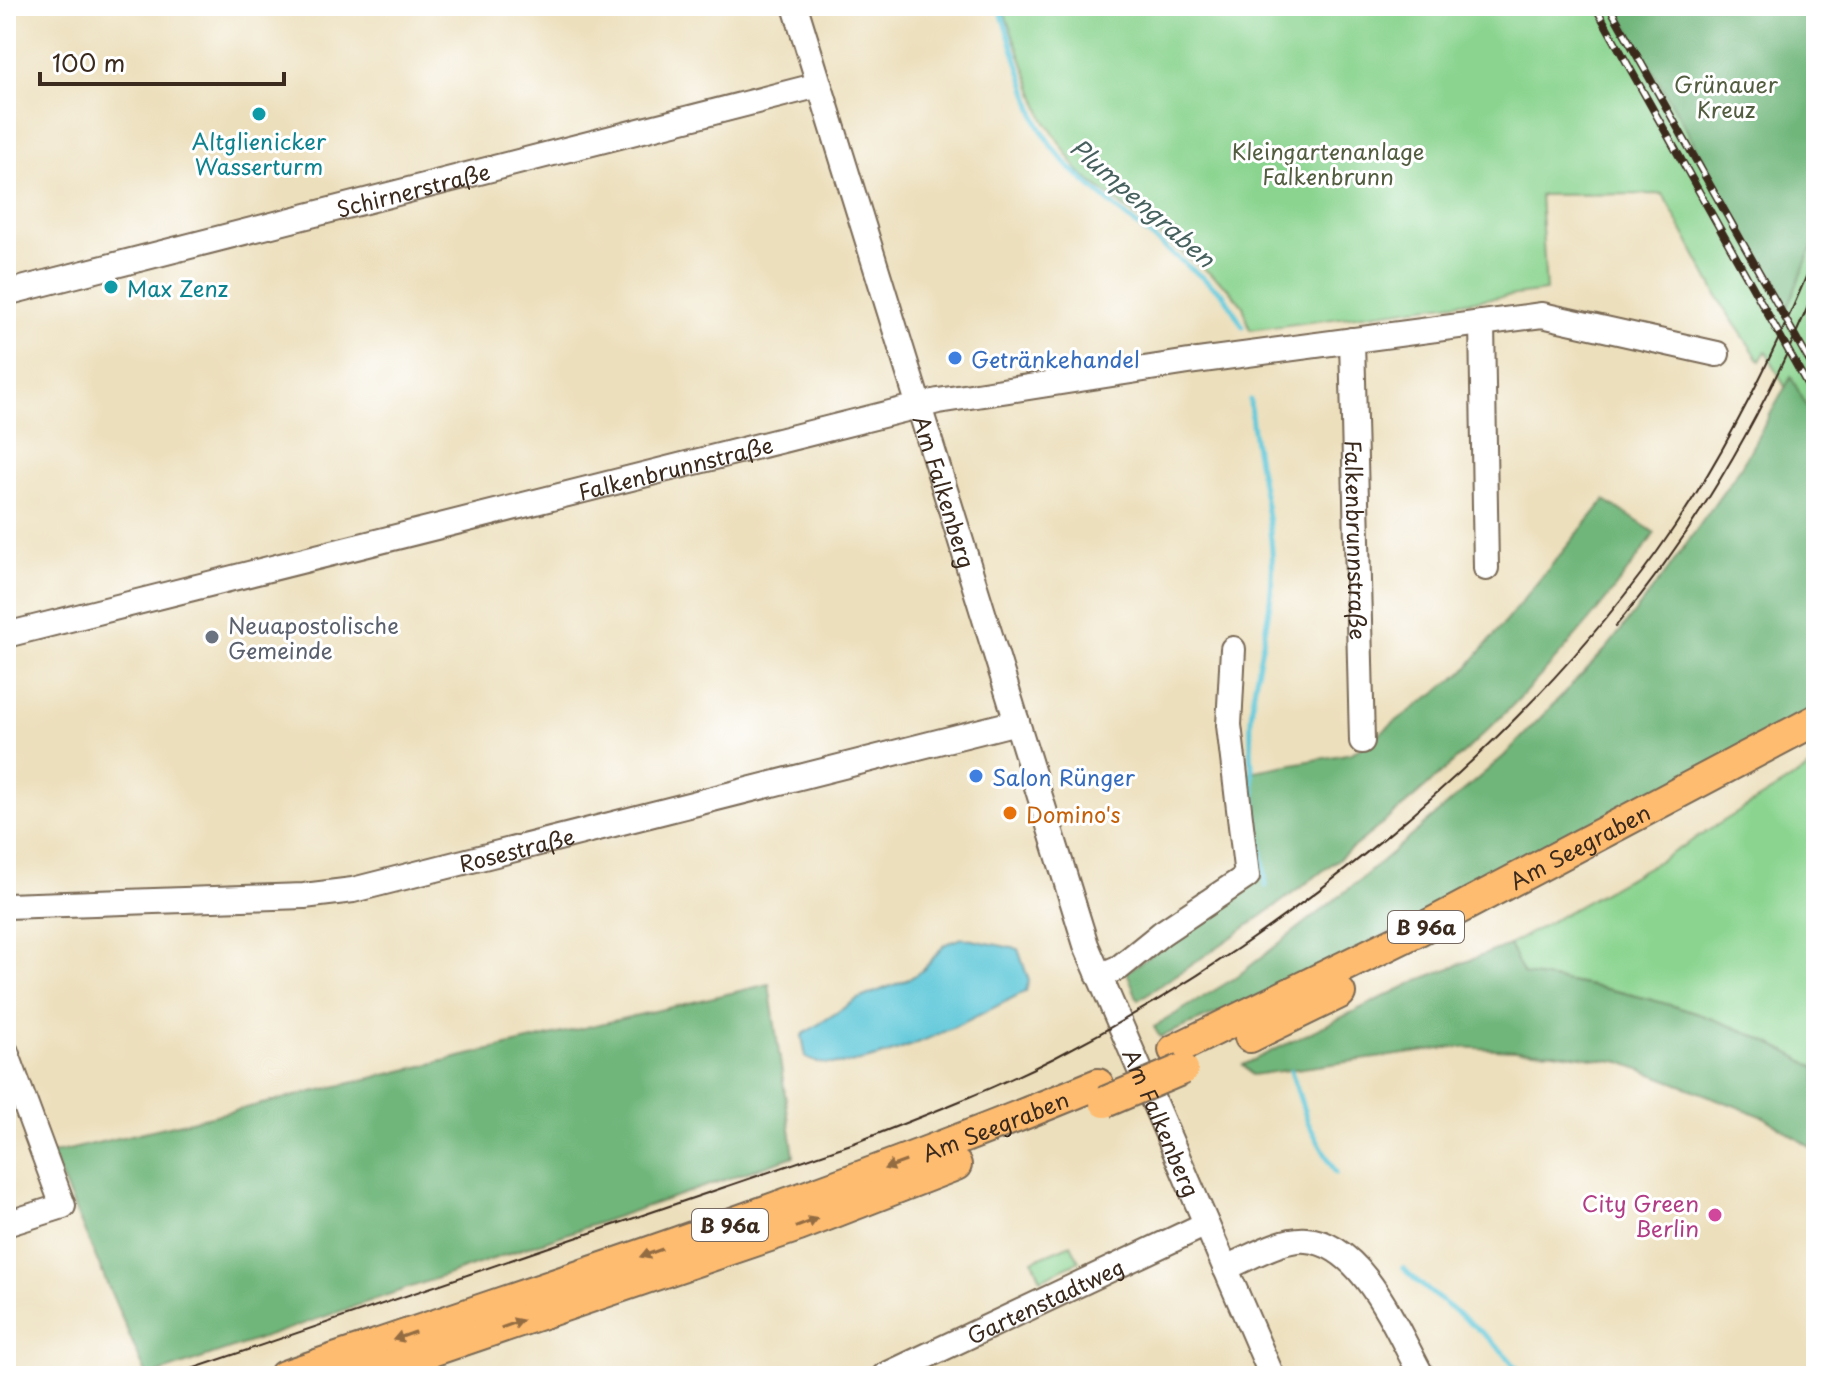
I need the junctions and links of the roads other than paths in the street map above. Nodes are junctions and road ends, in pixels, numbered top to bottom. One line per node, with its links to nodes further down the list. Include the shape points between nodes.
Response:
1 (795, 6): 2 (street, Am Falkenberg)
2 (819, 85): 3 (street, Schirnerstraße); 7 (street, Am Falkenberg)
3 (6, 293)
4 (1482, 323): 5 (street, Falkenbrunnstraße); 6 (street, Falkenbrunnstraße, via 1542,315); 8 (street)
5 (1352, 340): 7 (street, Falkenbrunnstraße); 13 (street, Falkenbrunnstraße)
6 (1717, 354)
7 (919, 404): 9 (street, Falkenbrunnstraße); 12 (street, Am Falkenberg)
8 (1486, 568)
9 (6, 635)
10 (1233, 649): 17 (street, via 1229,725 1247,876 1120,967)
11 (1816, 720): 15 (main road, B 96a)
12 (1017, 722): 16 (street, Rosestraße, via 353,890); 17 (street, Am Falkenberg)
13 (1362, 741)
14 (1816, 741): 15 (main road, B 96a)
15 (1679, 804): 19 (main road, Am Seegraben / B 96a, via 1406,937 1179,1060)
16 (6, 906)
17 (1099, 976): 21 (street, Am Falkenberg)
18 (6, 1052): 20 (street, via 63,1206)
19 (1101, 1093): 23 (main road, Am Seegraben / B 96a, one-way to 23); 24 (main road, Am Seegraben / B 96a, one-way to 19, via 799,1226)
20 (6, 1224)
21 (1206, 1224): 22 (street, Am Falkenberg); 25 (street, Gartenstadtweg)
22 (1225, 1268): 26 (street, Am Falkenberg); 27 (street, via 1305,1240 1335,1248 1371,1286)
23 (284, 1376)
24 (358, 1376)
25 (884, 1376)
26 (1272, 1376)
27 (1422, 1376)

